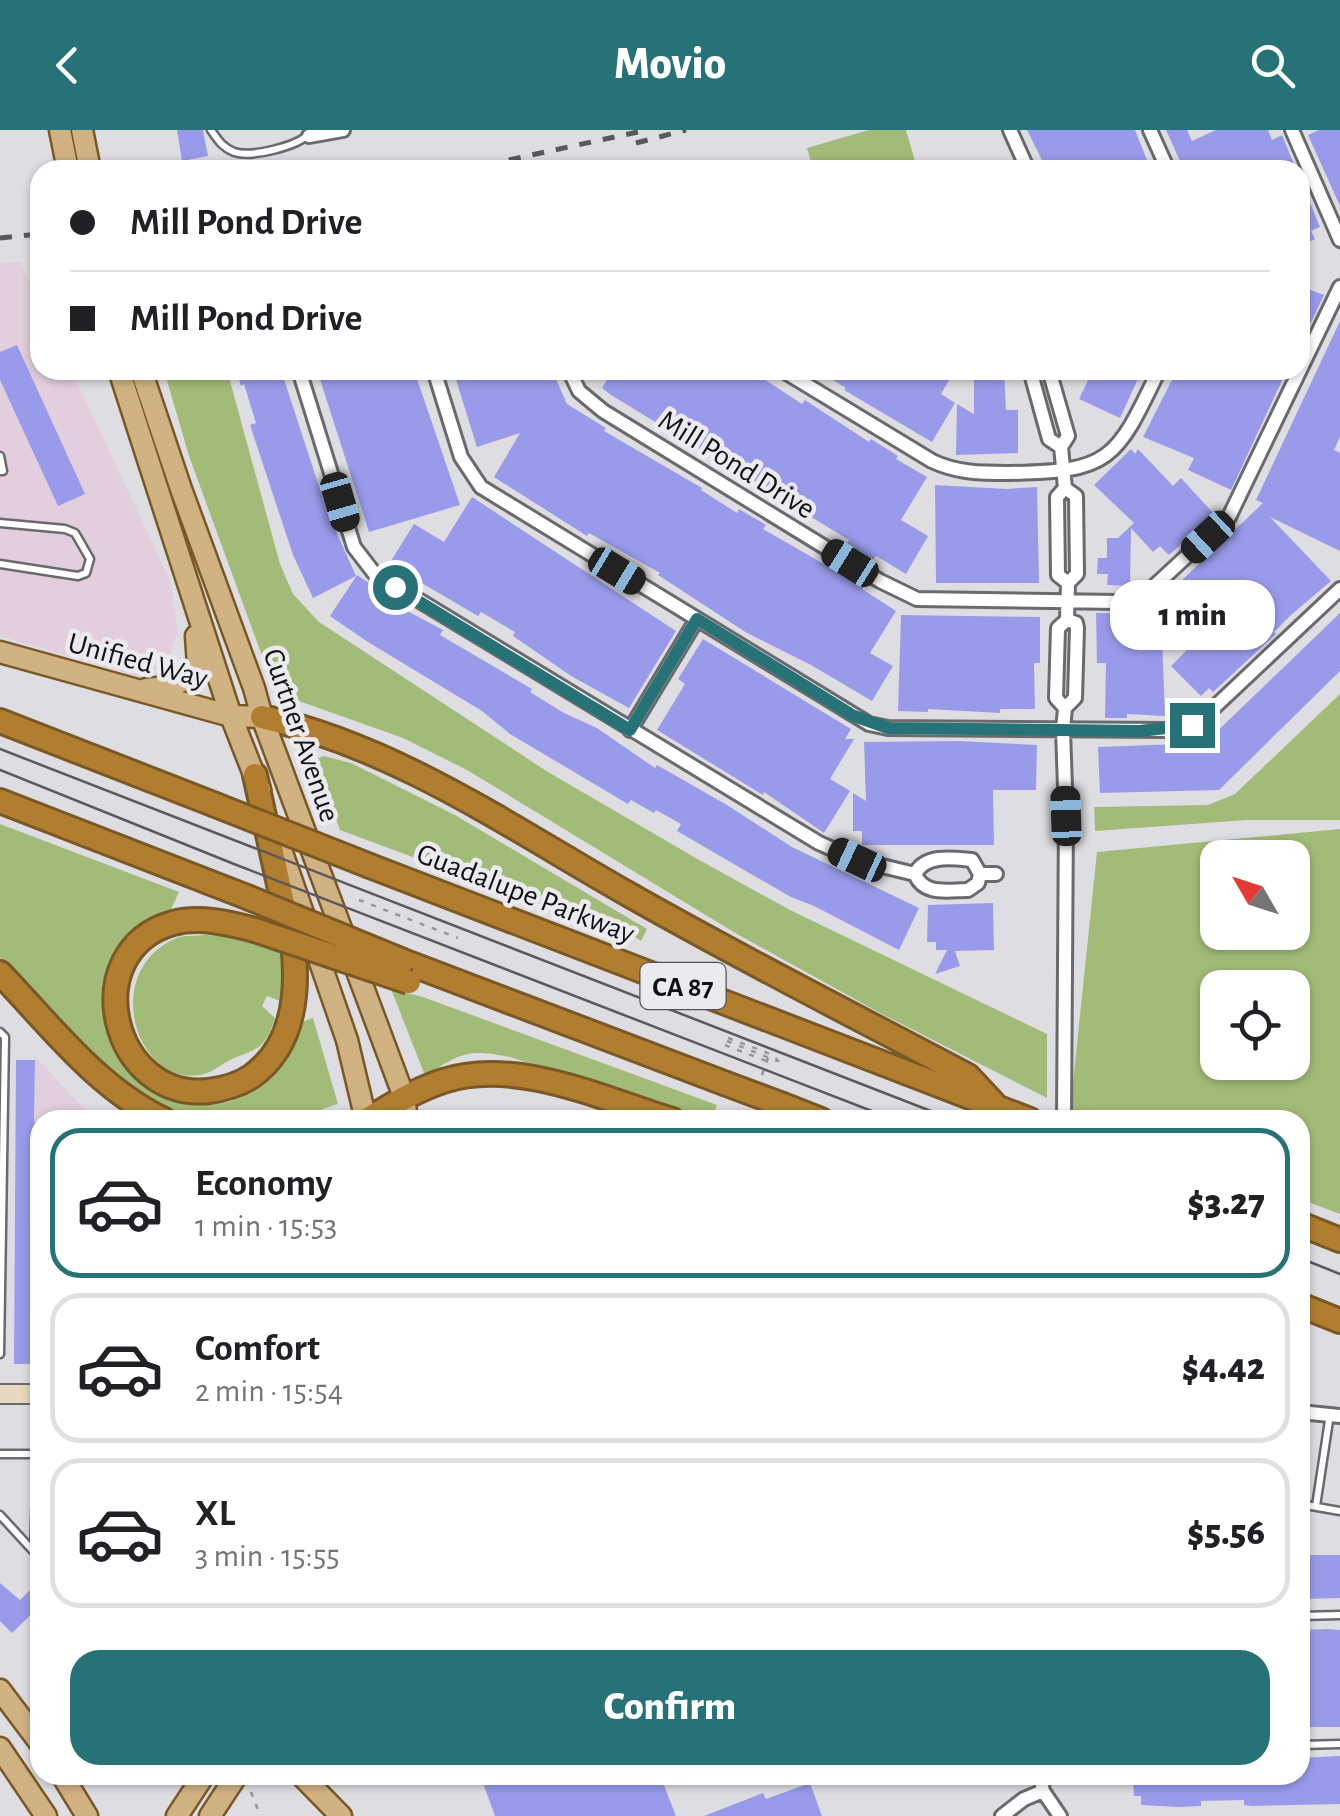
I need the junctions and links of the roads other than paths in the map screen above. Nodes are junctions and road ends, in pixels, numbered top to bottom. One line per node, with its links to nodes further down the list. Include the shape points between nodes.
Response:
1 (60, 130): 9 (main road)
2 (82, 130): 10 (main road)
3 (212, 130): 8 (lane, via 221,145 239,154 290,146)
4 (343, 130): 8 (street)
5 (1010, 130): 11 (street)
6 (1150, 130): 12 (street)
7 (1292, 130): 13 (street)
8 (308, 133)
9 (66, 160)
10 (88, 160)
11 (1024, 160)
12 (1164, 160)
13 (1305, 160)
14 (1310, 171): 15 (street)
15 (1340, 240)
16 (1340, 286): 17 (street, Mill Pond Drive)
17 (1310, 349)
18 (121, 380): 36 (main road, Curtner Avenue)
19 (144, 380): 41 (main road, Curtner Avenue)
20 (302, 380): 43 (street, via 361,559 395,587)
21 (437, 380): 37 (street, via 460,457 481,487)
22 (574, 380): 35 (street, Mill Pond Drive, via 603,411 902,593 917,599)
23 (799, 380): 30 (street, via 947,469)
24 (1033, 380): 28 (street, via 1049,439)
25 (1052, 380): 28 (street, via 1068,436)
26 (1154, 380): 30 (street, via 1117,446 1097,462)
27 (1295, 380): 35 (street, Mill Pond Drive, via 1230,517 1149,591 1118,602)
28 (1061, 447): 30 (street)
29 (0, 456): 31 (lane)
30 (1063, 470): 35 (street, via 1065,488 1076,496 1077,574 1068,583)
31 (2, 471)
32 (0, 523): 33 (lane, via 66,529 90,559 78,576)
33 (0, 564)
34 (1340, 589): 44 (street, via 1192,725)
35 (1068, 602): 44 (street, via 1067,620 1058,628 1056,698 1066,708)
36 (193, 604): 39 (main road, via 198,666 178,686); 40 (main road, Curtner Avenue)
37 (697, 619): 43 (street); 44 (street, via 868,724)
38 (0, 652): 39 (main road, Unified Way)
39 (129, 690): 40 (main road, Unified Way)
40 (231, 716): 41 (main road, Unified Way); 45 (main road, Curtner Avenue)
41 (262, 717): 54 (highway, via 333,737 417,773 635,899 968,1076); 55 (main road, Curtner Avenue)
42 (0, 721): 54 (highway, Guadalupe Parkway / CA 87, bridge)
43 (630, 730): 47 (street, via 819,843)
44 (1064, 730): 61 (street)
45 (255, 775): 51 (highway, bridge, via 294,953 289,1024 266,1066 223,1090 162,1082 133,1057 117,1023 116,980 138,943 174,922 256,930); 57 (main road, Curtner Avenue, via 347,1040)
46 (0, 801): 51 (highway, CA 87, bridge, via 246,897)
47 (915, 874): 48 (street, via 928,860 965,859); 48 (street, via 928,890 973,889)
48 (980, 874): 49 (street)
49 (996, 874)
50 (0, 972): 56 (highway, via 102,1079)
51 (406, 972): 59 (highway, CA 87, bridge, via 449,981)
52 (0, 1032): 53 (lane)
53 (2, 1100): 62 (lane)
54 (996, 1106): 60 (highway, Guadalupe Parkway / CA 87)
55 (405, 1109): 58 (highway, via 445,1080 510,1076)
56 (147, 1110)
57 (364, 1110)
58 (639, 1110)
59 (796, 1110)
60 (1005, 1110)
61 (1064, 1110)
62 (2, 1223): 67 (lane)
63 (1310, 1228): 64 (highway)
64 (1340, 1240)
65 (1310, 1310): 66 (highway)
66 (1340, 1321)
67 (0, 1354)
68 (0, 1394): 69 (street)
69 (30, 1394)
70 (1310, 1413): 71 (street)
71 (1335, 1415): 75 (lane)
72 (0, 1454): 73 (lane)
73 (30, 1454)
74 (1310, 1505): 75 (lane)
75 (1316, 1506): 76 (lane)
76 (1340, 1511)
77 (0, 1515): 78 (lane)
78 (30, 1548)
79 (1340, 1615): 80 (lane)
80 (1310, 1616)
81 (0, 1690): 82 (main road)
82 (30, 1730)
83 (1310, 1744): 84 (lane)
84 (1340, 1744)
85 (0, 1748): 92 (main road)
86 (68, 1785): 93 (main road)
87 (197, 1785): 94 (main road)
88 (241, 1785): 95 (main road)
89 (311, 1785): 96 (main road)
90 (1042, 1785): 91 (street)
91 (1043, 1791): 97 (street); 98 (street)
92 (46, 1816)
93 (87, 1816)
94 (177, 1816)
95 (210, 1816)
96 (341, 1816)
97 (1002, 1816)
98 (1060, 1816)

